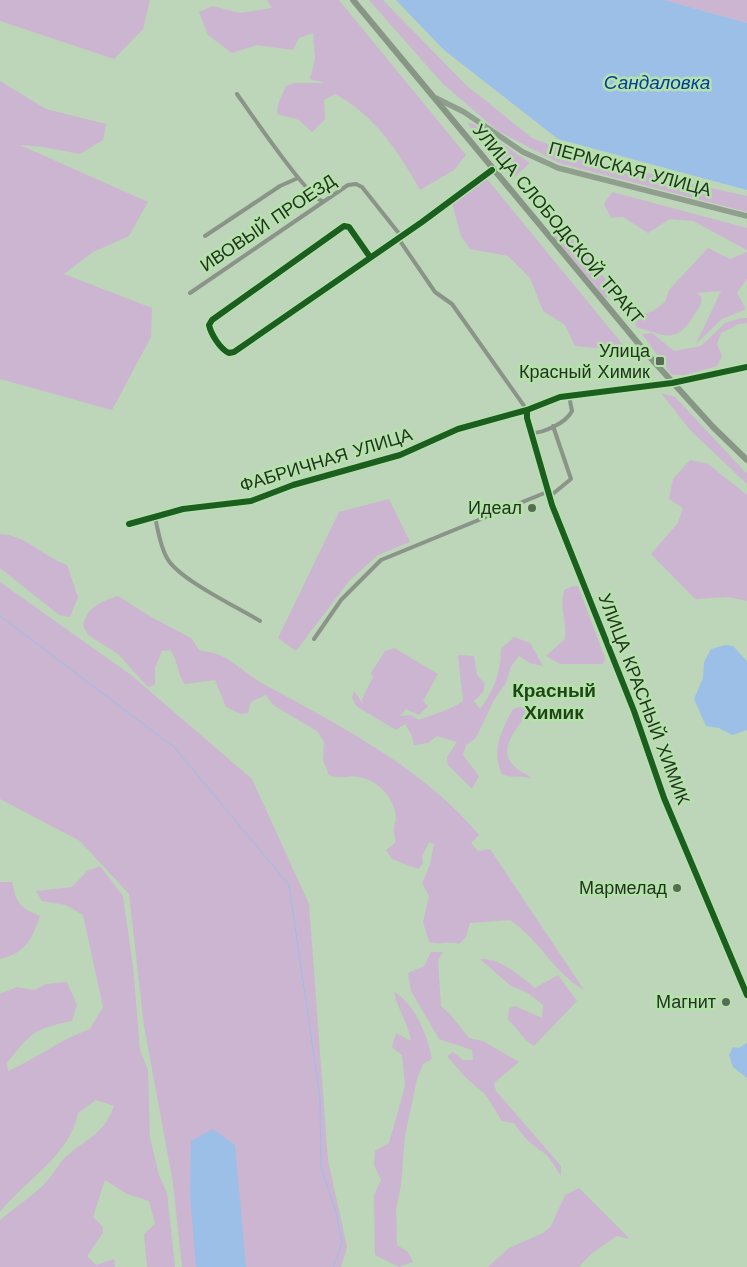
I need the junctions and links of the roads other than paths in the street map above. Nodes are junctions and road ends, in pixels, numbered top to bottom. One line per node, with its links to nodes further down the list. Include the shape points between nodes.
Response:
1 (353, 0): 3 (main road, УЛИЦА СЛОБОДСКОЙ ТРАКТ)
2 (237, 94): 5 (street)
3 (432, 96): 4 (main road, УЛИЦА СЛОБОДСКОЙ ТРАКТ); 7 (street, ПЕРМСКАЯ УЛИЦА, via 464,112 523,152 558,168)
4 (492, 170): 9 (street); 13 (main road, УЛИЦА СЛОБОДСКОЙ ТРАКТ)
5 (298, 178): 6 (street, via 314,197); 8 (street, via 280,186)
6 (322, 200): 9 (street, ИВОВЫЙ ПРОЕЗД, via 342,187 356,184 374,200); 11 (street, ИВОВЫЙ ПРОЕЗД)
7 (747, 216)
8 (205, 236)
9 (399, 237): 10 (street); 15 (street, via 434,292 452,304)
10 (370, 257): 10 (street, via 234,352 224,350 210,330 212,320 344,226 348,226)
11 (190, 293)
12 (747, 367): 13 (street)
13 (672, 383): 14 (street); 18 (main road, УЛИЦА СЛОБОДСКОЙ ТРАКТ)
14 (569, 396): 15 (street); 16 (street, via 570,414)
15 (527, 410): 17 (street, УЛИЦА КРАСНЫЙ ХИМИК); 20 (street, ФАБРИЧНАЯ УЛИЦА, via 458,429 400,455 293,484 251,501 183,509)
16 (553, 426): 17 (street); 19 (street, via 571,478 569,483)
17 (531, 433): 19 (street, УЛИЦА КРАСНЫЙ ХИМИК)
18 (747, 460)
19 (548, 494): 23 (street, via 381,560 341,600); 24 (street, УЛИЦА КРАСНЫЙ ХИМИК, via 634,711 664,798)
20 (155, 517): 21 (street, ФАБРИЧНАЯ УЛИЦА); 22 (street, via 166,556 174,567)
21 (129, 524)
22 (260, 620)
23 (314, 639)
24 (747, 995)

